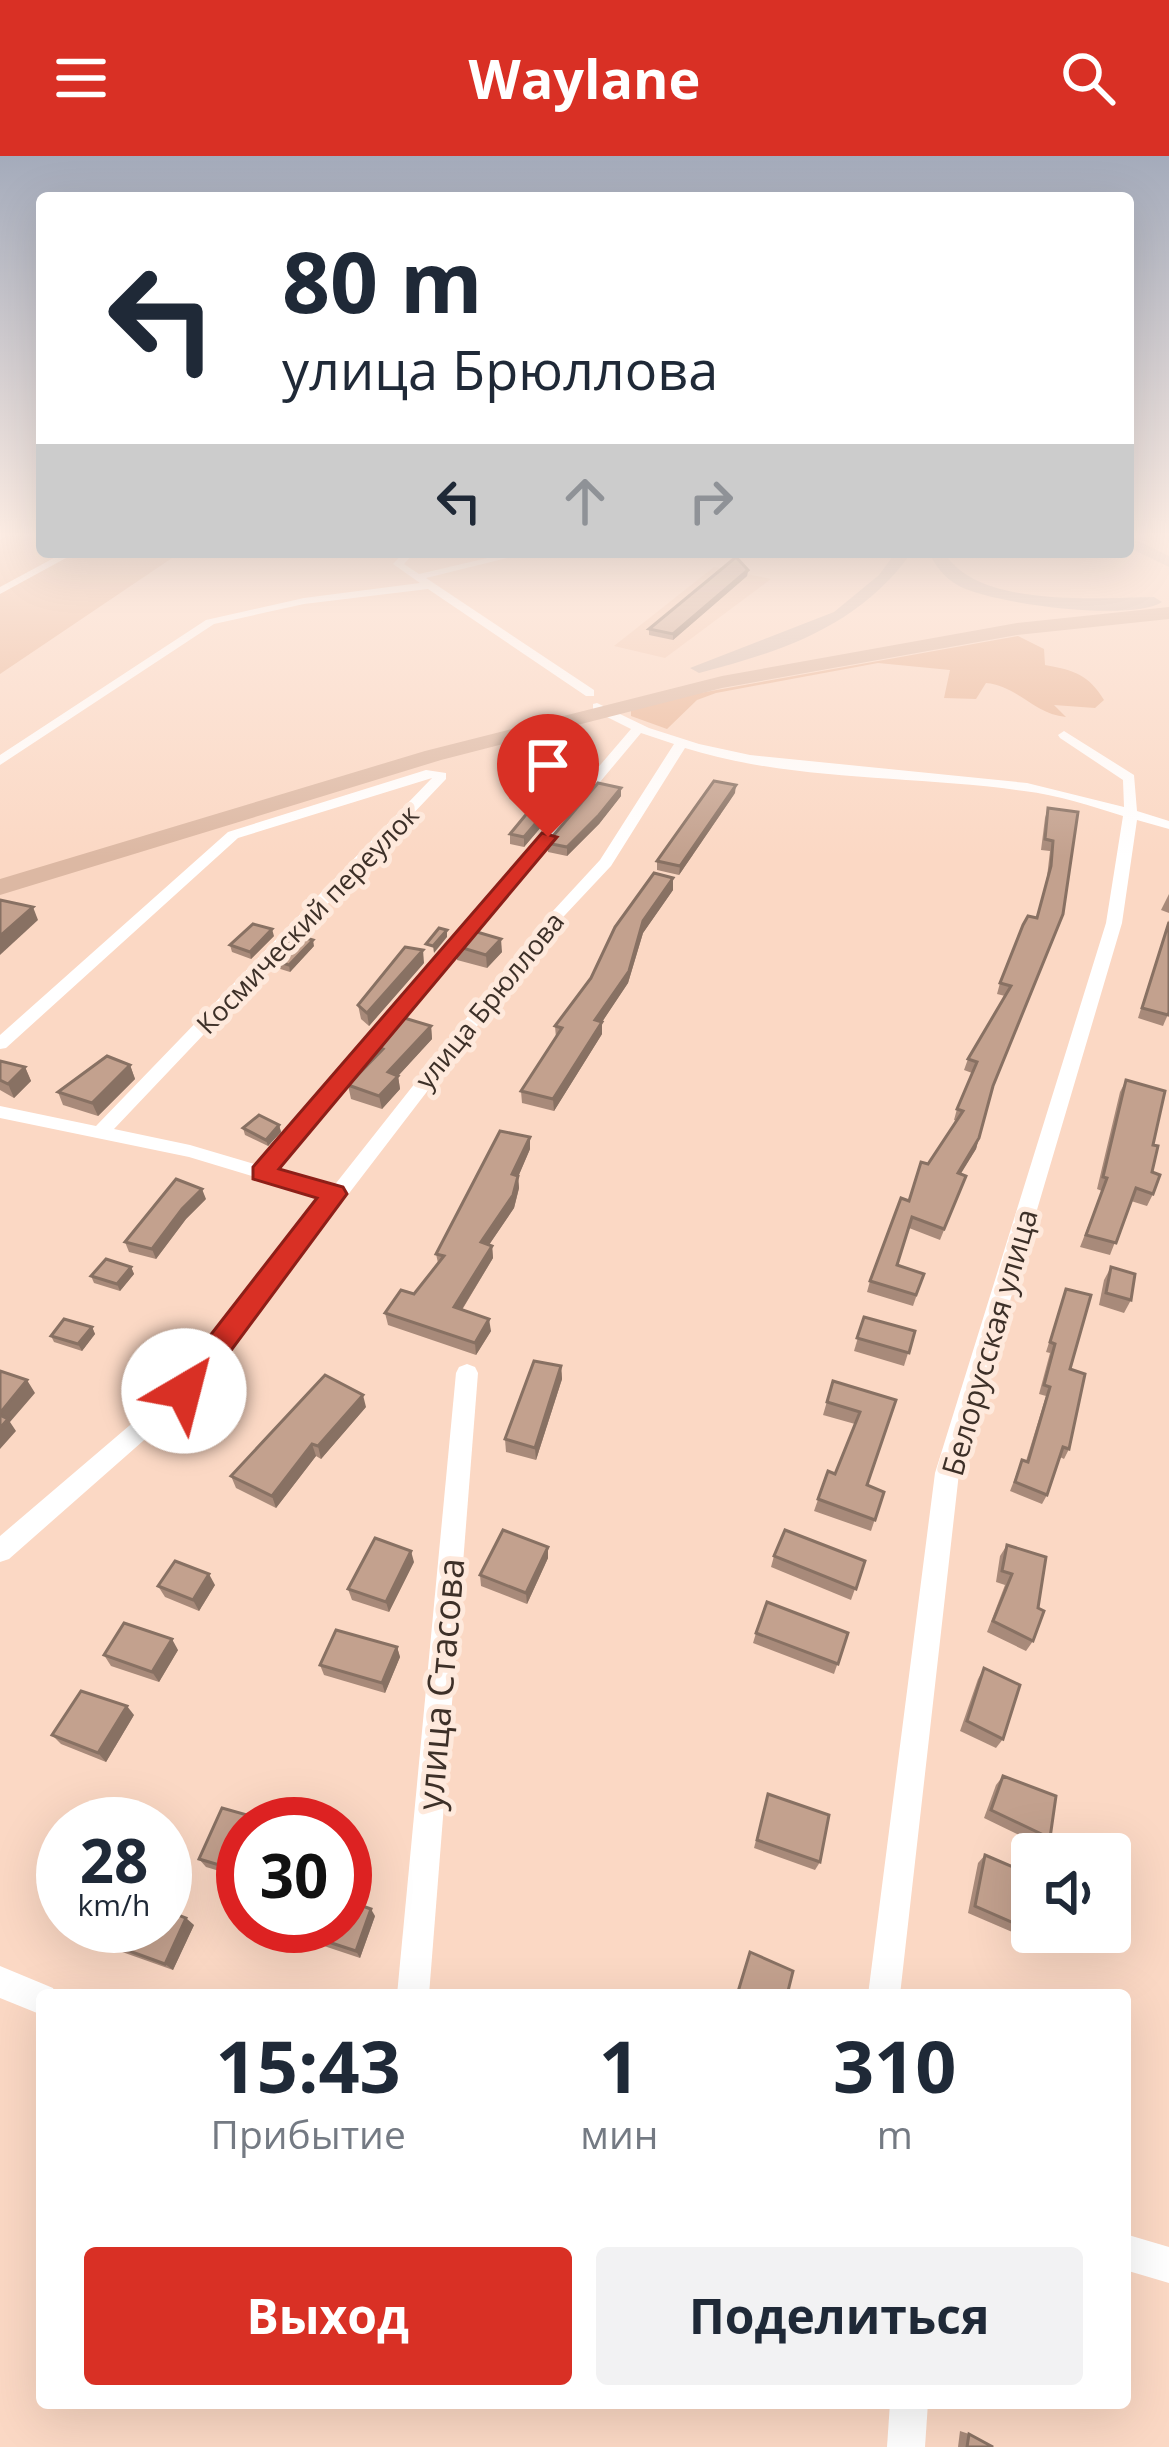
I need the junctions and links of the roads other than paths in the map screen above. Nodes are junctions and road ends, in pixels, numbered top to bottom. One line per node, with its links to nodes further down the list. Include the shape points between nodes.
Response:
1 (178, 643): 11 (street)
2 (514, 643): 7 (street)
3 (768, 643): 6 (main road)
4 (841, 643): 6 (highway)
5 (912, 643): 7 (highway)
6 (699, 668): 7 (highway)
7 (594, 700): 8 (street); 14 (highway); 15 (highway)
8 (638, 729): 10 (street); 19 (street)
9 (1064, 735): 12 (street, Белорусская улица, via 1129,778)
10 (680, 746): 12 (street, via 1028,787); 20 (street, улица Брюллова, via 606,863 544,928)
11 (0, 761)
12 (1126, 813): 13 (street); 25 (street, Белорусская улица, via 1114,923 947,1473)
13 (1169, 825)
14 (0, 866)
15 (0, 887)
16 (0, 1044): 18 (street, Космический переулок, via 233,835 441,776)
17 (0, 1112): 18 (street)
18 (101, 1132): 19 (street)
19 (262, 1173): 20 (street)
20 (334, 1194): 22 (street, улица Брюллова, via 184,1391)
21 (467, 1372): 24 (street, улица Стасова)
22 (0, 1551)
23 (0, 1982): 26 (street)
24 (414, 1989)
25 (885, 1989)
26 (36, 1997)
27 (1131, 2254): 28 (street)
28 (1169, 2265)
29 (909, 2409): 30 (street)
30 (906, 2447)

